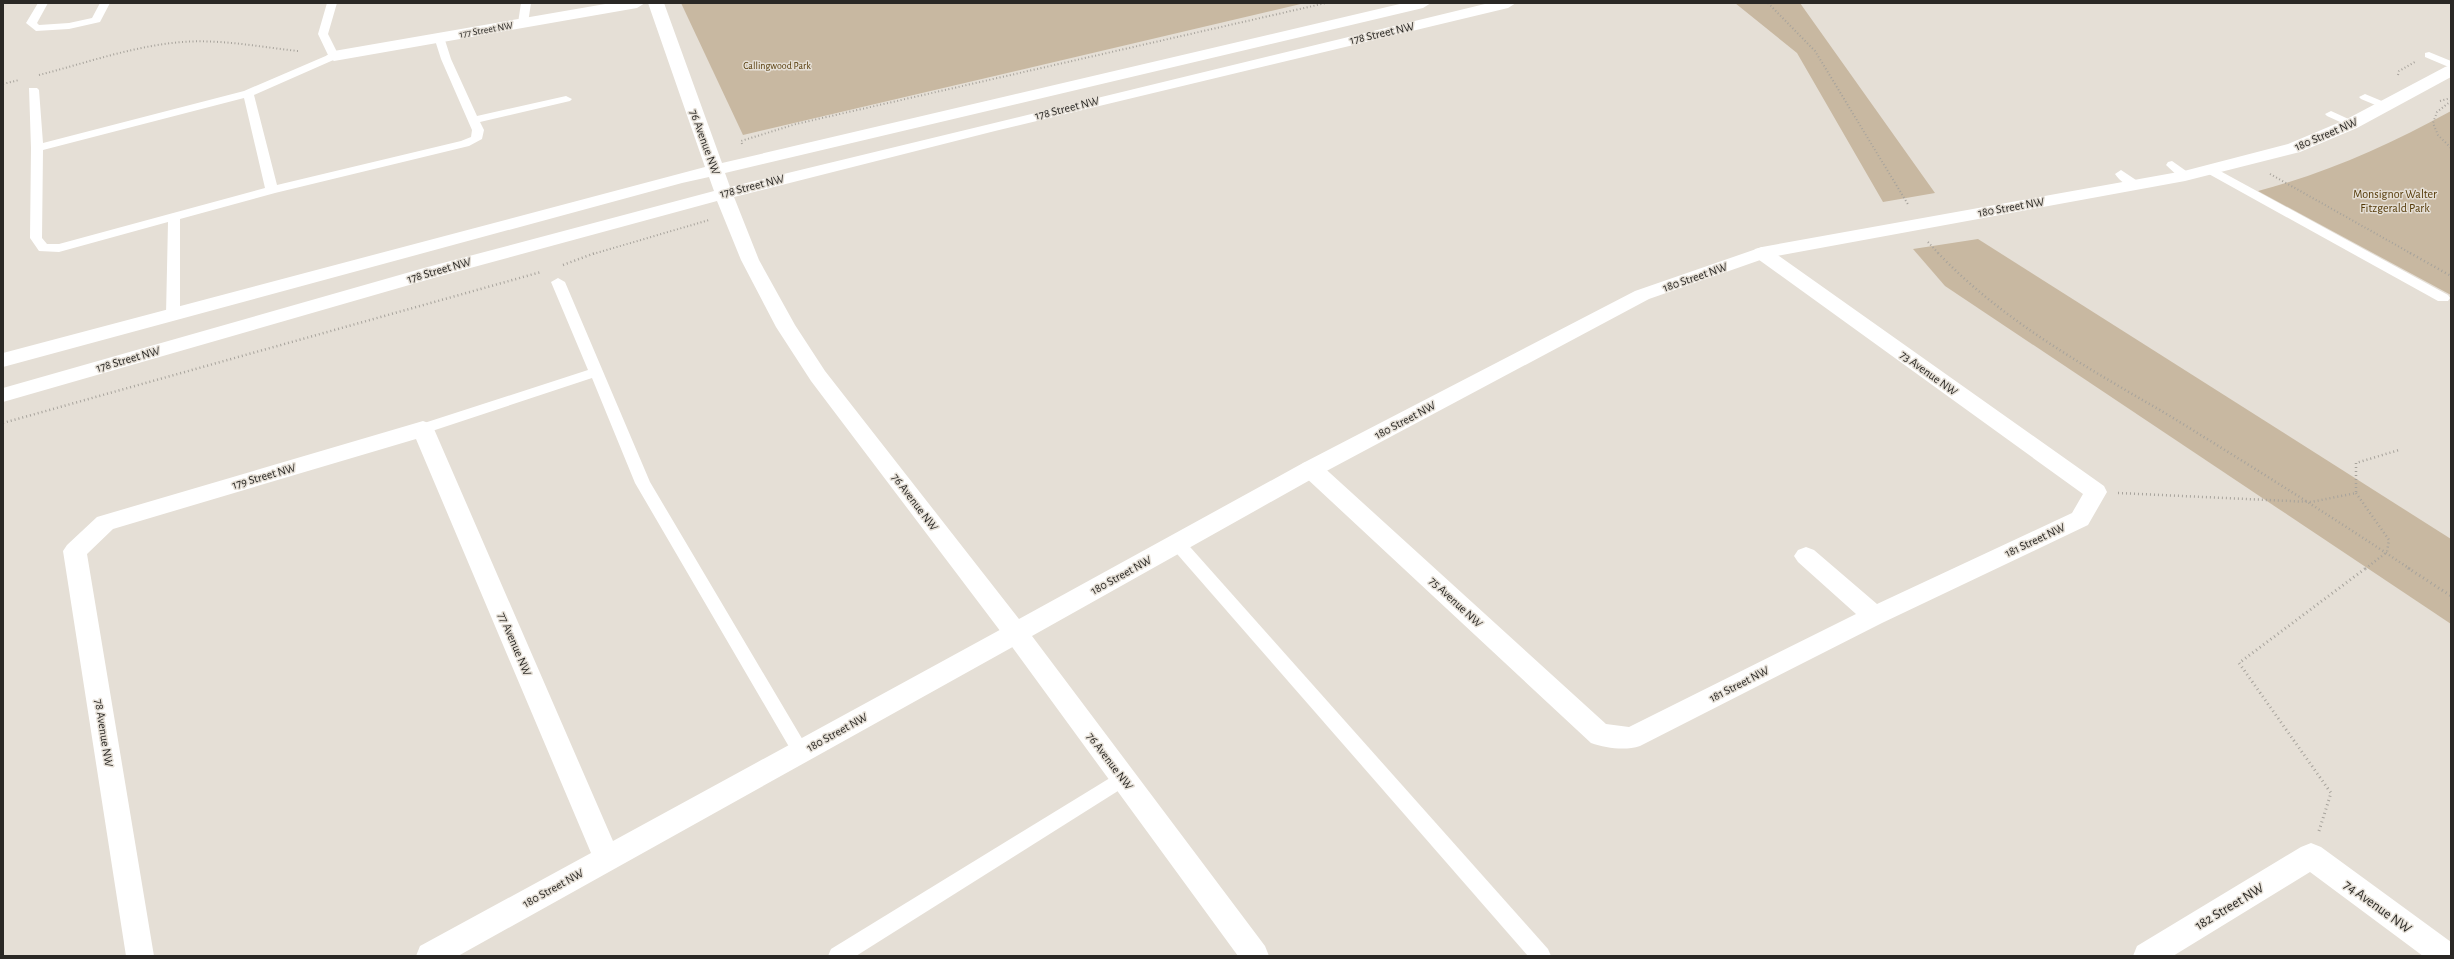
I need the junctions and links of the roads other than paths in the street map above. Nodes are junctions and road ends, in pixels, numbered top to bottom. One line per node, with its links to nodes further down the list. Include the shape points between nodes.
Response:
1 (43, 3): 2 (lane, via 31,23 36,28 69,26 96,20)
2 (105, 3)
3 (332, 3): 12 (lane, via 323,34)
4 (526, 3): 9 (lane)
5 (637, 3): 9 (street, 177 Street NW)
6 (656, 3): 25 (street, 76 Avenue NW)
7 (1423, 3): 25 (street, 178 Street NW, via 900,125)
8 (1507, 3): 27 (street, 178 Street NW, via 1038,115)
9 (523, 23): 10 (street, 177 Street NW)
10 (439, 38): 12 (street, 177 Street NW); 21 (lane)
11 (2429, 55): 13 (lane)
12 (334, 56): 16 (lane)
13 (2451, 64)
14 (2451, 70): 19 (street, 180 Street NW)
15 (33, 90): 23 (lane)
16 (248, 93): 23 (lane); 26 (lane)
17 (2365, 97): 19 (lane)
18 (566, 99): 21 (lane)
19 (2385, 106): 22 (street, 180 Street NW)
20 (2332, 114): 22 (lane)
21 (474, 120): 26 (lane, via 478,130 476,138 465,144)
22 (2351, 124): 24 (street, 180 Street NW, via 2294,148)
23 (37, 148): 28 (lane, via 36,238 43,248 73,246)
24 (2211, 170): 29 (street, 180 Street NW, via 2179,170 2128,179); 31 (lane)
25 (715, 171): 27 (street, 76 Avenue NW); 32 (street, 178 Street NW)
26 (272, 190): 28 (lane)
27 (724, 194): 35 (street, 178 Street NW, via 437,270); 43 (street, 76 Avenue NW, via 750,260 786,327 806,357)
28 (174, 217): 32 (lane)
29 (1762, 253): 37 (street, 180 Street NW, via 1642,296); 38 (street, 73 Avenue NW)
30 (558, 282): 34 (lane)
31 (2443, 298)
32 (173, 315): 33 (street, 178 Street NW)
33 (3, 360)
34 (596, 372): 36 (lane); 45 (lane, via 643,483)
35 (3, 395)
36 (424, 429): 39 (street, 179 Street NW); 48 (street, 77 Avenue NW)
37 (1311, 469): 40 (street, 180 Street NW); 44 (street, 75 Avenue NW)
38 (2096, 492): 42 (street, 181 Street NW, via 2080,519)
39 (106, 523): 49 (street, 78 Avenue NW, via 75,551)
40 (1177, 543): 43 (street, 180 Street NW); 53 (lane)
41 (1806, 556): 42 (street)
42 (1874, 616): 44 (street, 181 Street NW, via 1632,738)
43 (1016, 633): 45 (street, 180 Street NW); 46 (street, 76 Avenue NW)
44 (1600, 735)
45 (801, 752): 48 (street, 180 Street NW)
46 (1123, 778): 51 (lane); 52 (street, 76 Avenue NW)
47 (2311, 856): 54 (street, 182 Street NW); 55 (street, 74 Avenue NW)
48 (607, 859): 50 (street, 180 Street NW)
49 (140, 956)
50 (430, 956)
51 (838, 956)
52 (1255, 956)
53 (1541, 956)
54 (2147, 956)
55 (2446, 956)

